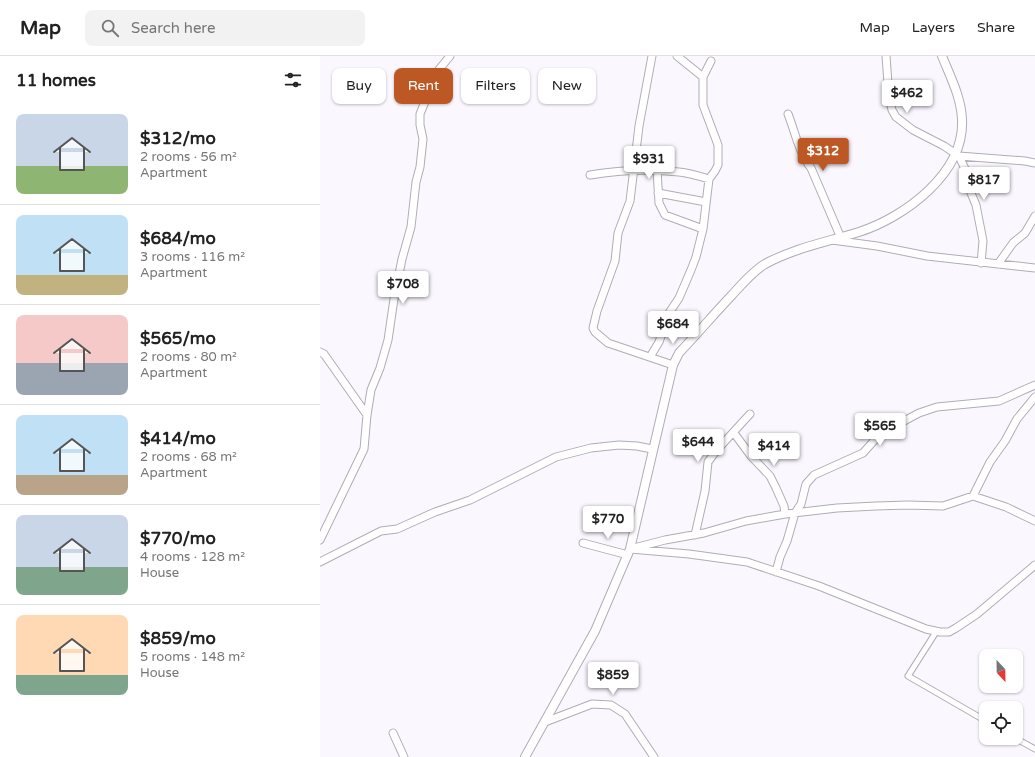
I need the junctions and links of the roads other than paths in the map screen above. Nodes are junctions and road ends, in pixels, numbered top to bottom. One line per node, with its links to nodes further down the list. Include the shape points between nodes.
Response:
1 (450, 56): 29 (street, via 437,72 420,114 423,139 411,227 402,259 388,340 371,390)
2 (652, 56): 12 (street, via 639,126)
3 (677, 56): 7 (street)
4 (886, 56): 9 (street, via 889,97 896,117 913,130)
5 (942, 56): 9 (street, via 961,105 962,131)
6 (711, 61): 7 (street)
7 (703, 77): 14 (street, via 703,105 718,145 718,166)
8 (788, 114): 19 (street, via 805,161 811,168)
9 (957, 155): 10 (street); 19 (street, via 926,194 913,204 881,223); 21 (street, via 966,171 979,220 982,241)
10 (1035, 163)
11 (657, 170): 12 (street); 14 (street, via 681,172); 15 (street)
12 (634, 171): 13 (street); 25 (street, via 630,201 618,234 615,261 593,328 608,343)
13 (590, 174)
14 (709, 179): 16 (street)
15 (658, 193): 16 (street); 18 (street, via 665,215)
16 (706, 202): 18 (street)
17 (1035, 216): 22 (street, via 1025,233 1013,243)
18 (702, 229): 25 (street, via 691,270)
19 (841, 238): 20 (street)
20 (832, 240): 21 (street); 26 (street, via 793,251 754,271 679,353)
21 (981, 263): 22 (street)
22 (998, 264): 23 (street)
23 (1035, 268)
24 (320, 352): 29 (street)
25 (650, 357): 26 (street)
26 (673, 365): 32 (street)
27 (1035, 385): 34 (street, via 999,401 938,407 906,419 880,434 863,453 814,475 806,484 801,504)
28 (1035, 397): 33 (street, via 1017,419 990,462)
29 (367, 414): 38 (street, via 364,449)
30 (750, 414): 31 (street)
31 (734, 433): 35 (street, via 770,476 784,506); 37 (street, via 708,462 705,491)
32 (652, 449): 40 (street); 41 (street, via 619,445 591,448 556,458 470,500 397,529 382,530)
33 (973, 496): 34 (street, via 942,506 876,506); 36 (street, via 1006,507)
34 (795, 512): 35 (street); 43 (street)
35 (785, 514): 37 (street, via 746,521)
36 (1035, 521)
37 (695, 535): 40 (street)
38 (320, 540)
39 (583, 543): 40 (street)
40 (629, 552): 43 (street, via 689,554 747,562); 46 (street, via 595,631)
41 (320, 562)
42 (1035, 565): 44 (street, via 963,624 948,632)
43 (776, 572): 44 (street)
44 (936, 632): 45 (street, via 908,676)
45 (979, 717)
46 (545, 722): 51 (street); 52 (street, via 592,704 611,705 625,714)
47 (393, 733): 50 (street)
48 (1023, 743): 49 (street)
49 (1035, 750)
50 (404, 757)
51 (525, 757)
52 (654, 757)

